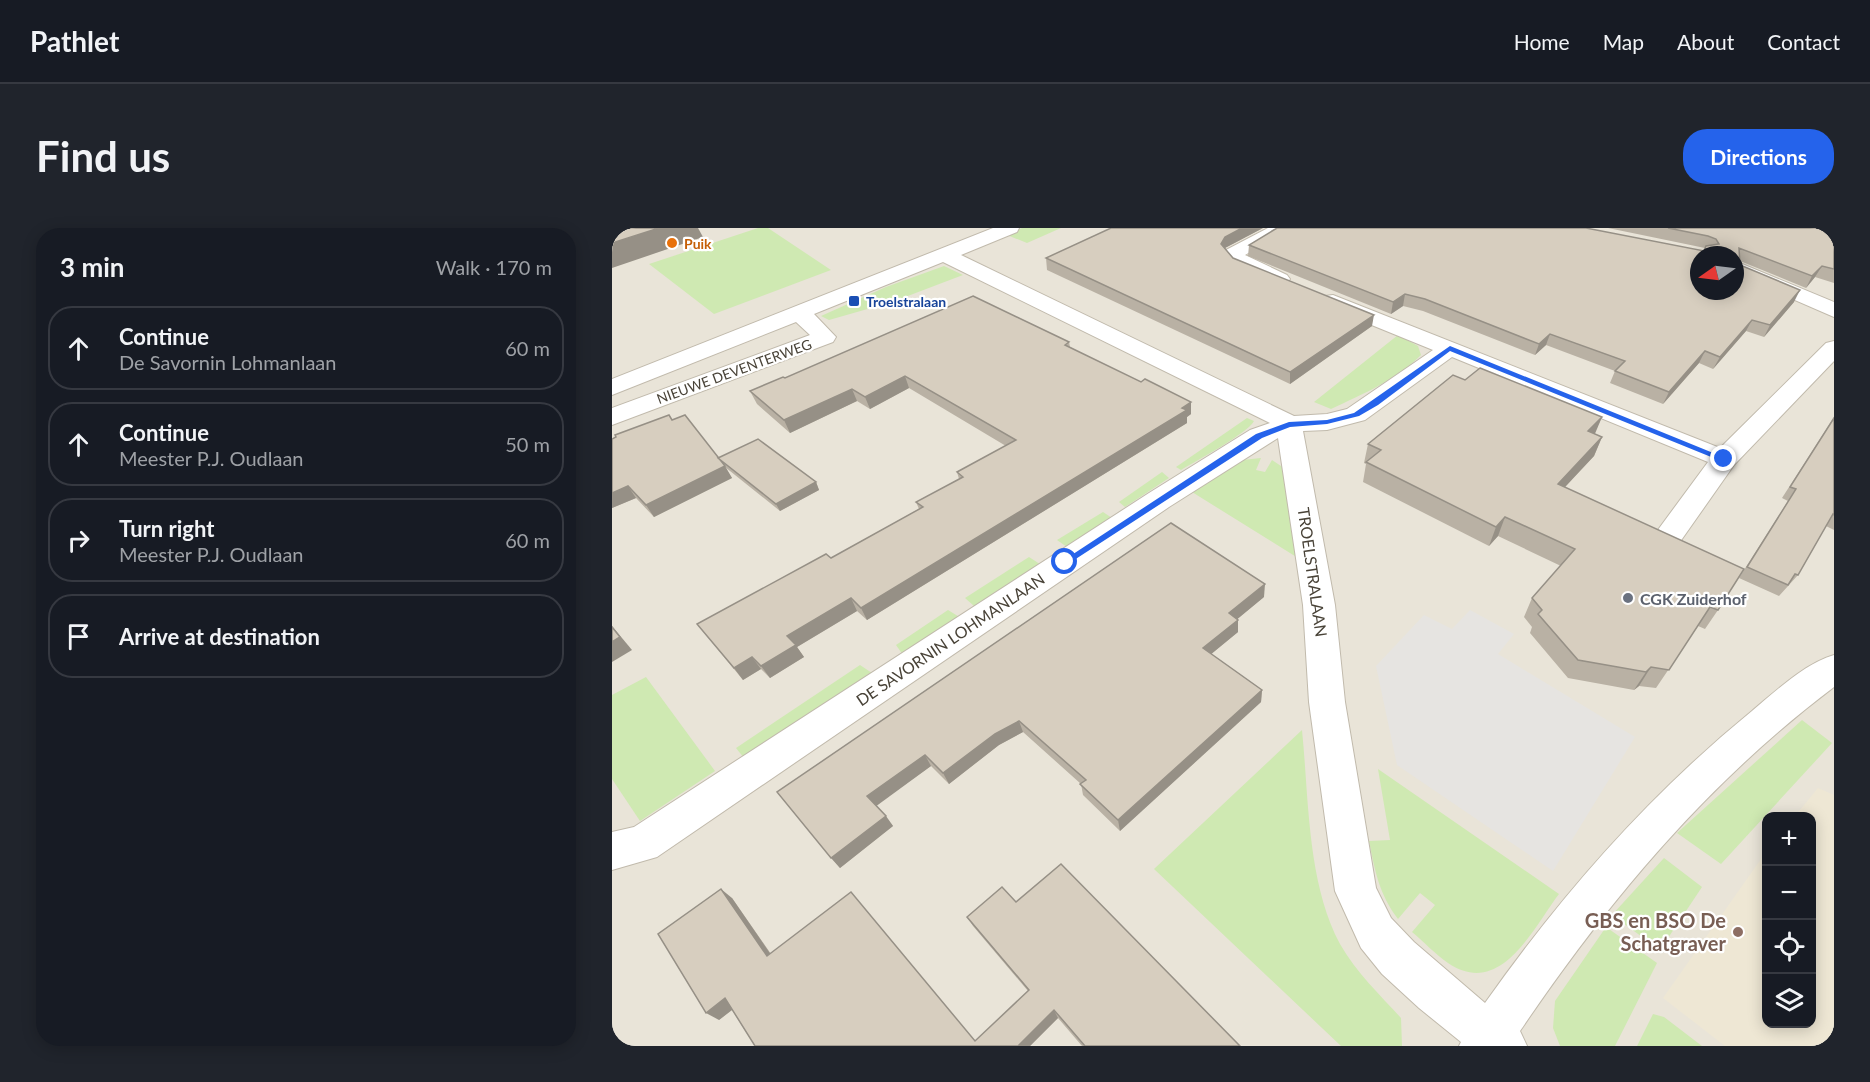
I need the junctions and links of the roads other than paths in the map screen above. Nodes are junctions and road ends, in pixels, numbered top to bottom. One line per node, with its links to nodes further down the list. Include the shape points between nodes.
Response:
1 (1010, 228): 4 (street, NIEUWE DEVENTERWEG)
2 (1282, 228): 8 (street, via 1233,254 1241,263)
3 (913, 248): 5 (street, NIEUWE DEVENTERWEG)
4 (945, 255): 7 (street, NIEUWE DEVENTERWEG); 18 (street)
5 (857, 270): 7 (street); 12 (street, NIEUWE DEVENTERWEG)
6 (1744, 271): 10 (street)
7 (889, 278): 11 (street, NIEUWE DEVENTERWEG)
8 (1294, 285)
9 (1315, 294): 13 (street)
10 (1834, 310)
11 (801, 314): 12 (street, NIEUWE DEVENTERWEG); 17 (street, NIEUWE DEVENTERWEG, via 825,337)
12 (716, 336): 15 (street, NIEUWE DEVENTERWEG); 16 (street, NIEUWE DEVENTERWEG)
13 (1450, 348): 18 (street, via 1356,415 1327,422); 19 (street)
14 (1834, 348): 19 (street)
15 (612, 366)
16 (612, 388)
17 (612, 417)
18 (1289, 424): 22 (street, DE SAVORNIN LOHMANLAAN, via 1259,436 1158,500 643,844); 23 (street, TROELSTRALAAN, via 1319,605 1327,702 1356,891 1376,933 1398,958)
19 (1724, 459): 20 (street)
20 (1664, 542)
21 (1834, 668): 23 (street, via 1707,770 1638,842 1565,932)
22 (612, 851)
23 (1492, 1043)

